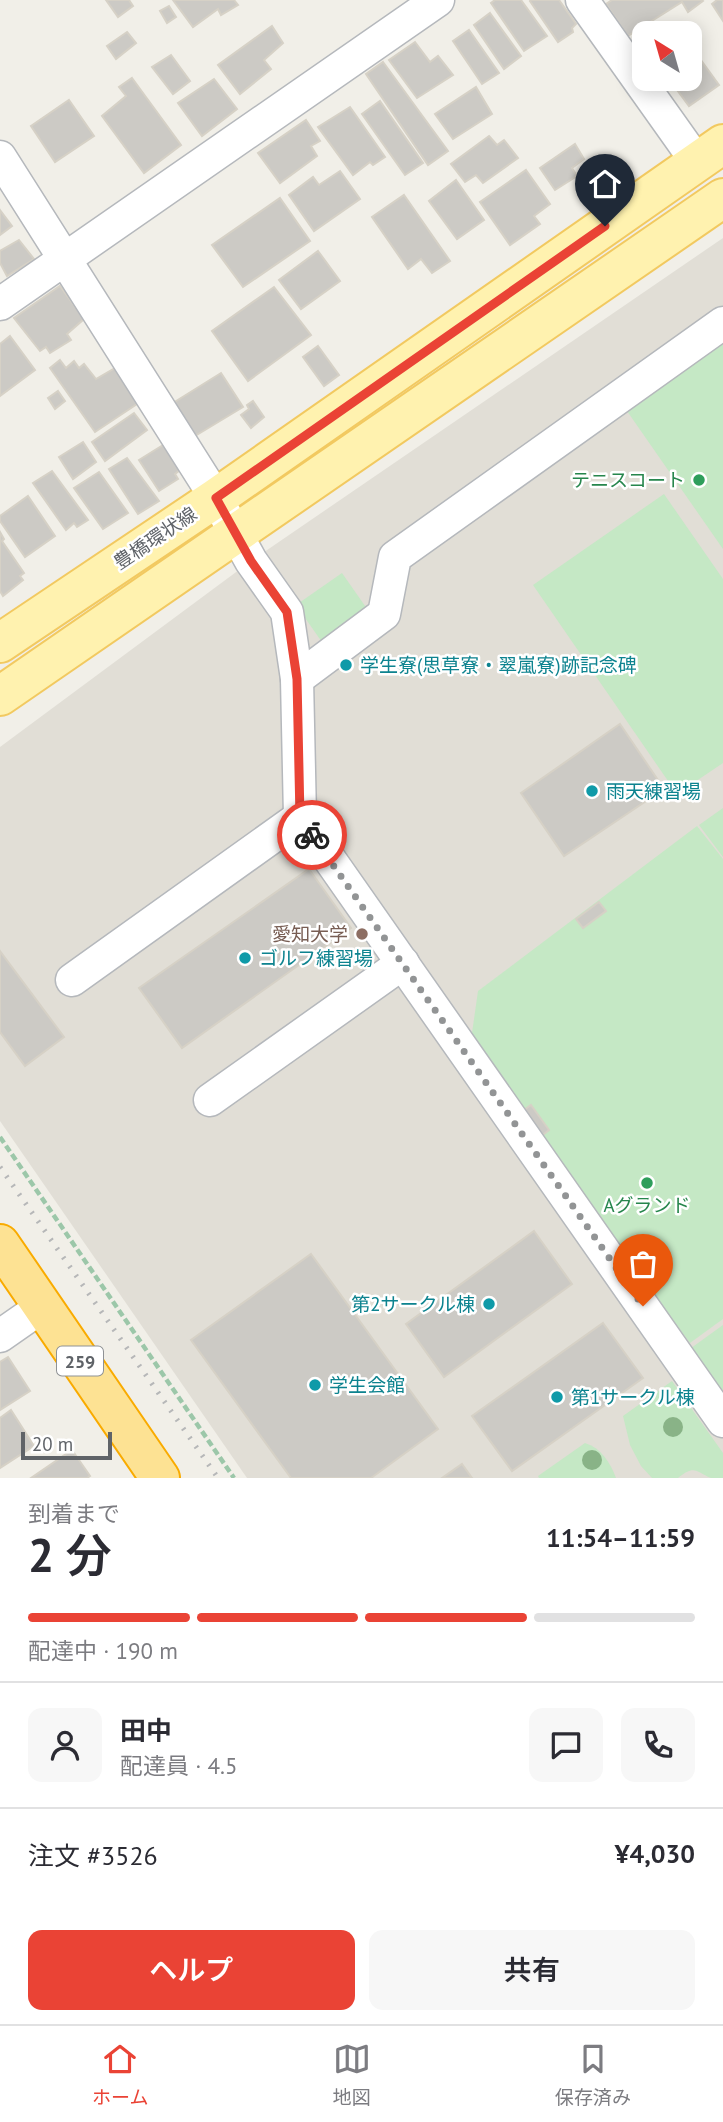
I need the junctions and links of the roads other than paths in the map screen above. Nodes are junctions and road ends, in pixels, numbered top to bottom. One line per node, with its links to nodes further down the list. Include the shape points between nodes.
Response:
1 (438, 0): 6 (street)
2 (582, 0): 3 (street)
3 (710, 153): 9 (main road, 豊橋環状線)
4 (0, 157): 6 (street)
5 (723, 198): 10 (main road)
6 (64, 259): 7 (street); 9 (street)
7 (0, 304)
8 (723, 323): 12 (street, via 395,557 384,614)
9 (216, 498): 10 (street); 11 (main road, 豊橋環状線)
10 (244, 548): 12 (street, via 287,612); 13 (main road)
11 (0, 643)
12 (297, 679): 14 (street)
13 (0, 696)
14 (300, 817): 15 (street); 16 (street)
15 (403, 963): 17 (street); 21 (street)
16 (72, 980)
17 (210, 1100)
18 (0, 1244): 19 (highway, 259)
19 (43, 1306): 20 (street); 22 (highway, 259)
20 (0, 1336)
21 (723, 1420)
22 (160, 1478)

